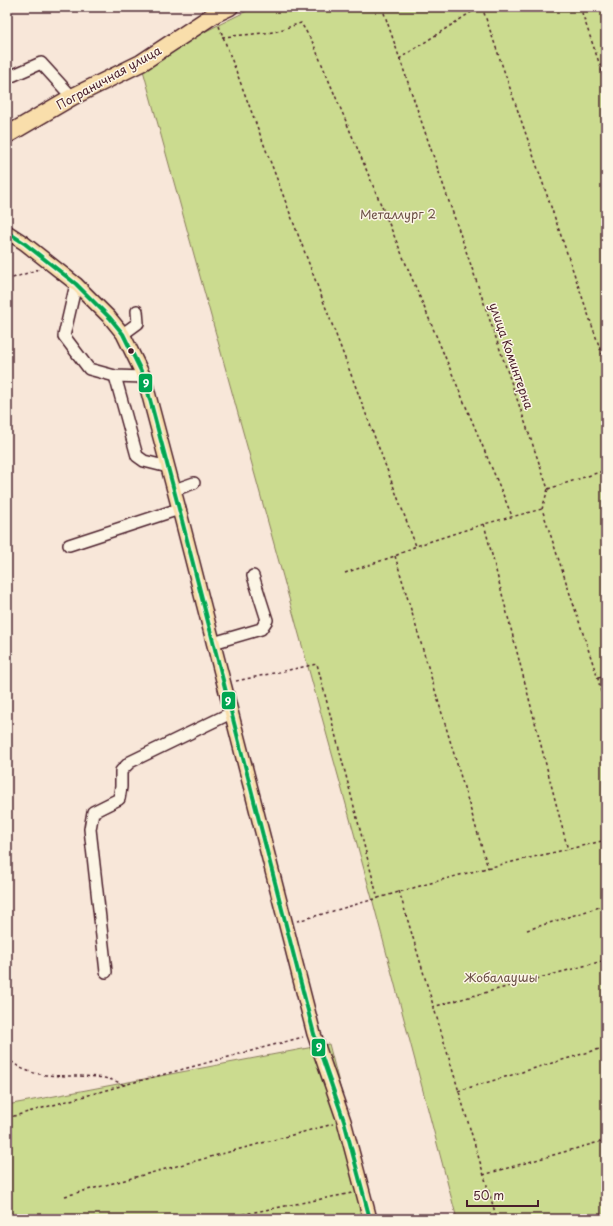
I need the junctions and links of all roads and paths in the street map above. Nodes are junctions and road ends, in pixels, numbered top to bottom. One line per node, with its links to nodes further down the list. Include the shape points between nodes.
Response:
1 (230, 7): 6 (highway, Пограничная улица)
2 (382, 7): 8 (path, улица Коминтерна)
3 (479, 7): 8 (path)
4 (482, 7): 21 (path)
5 (580, 7): 10 (path)
6 (215, 14): 7 (path); 11 (highway, Пограничная улица, via 141,63)
7 (222, 37): 31 (path, via 274,32 301,23 313,44); 34 (path)
8 (399, 59): 27 (path, улица Коминтерна)
9 (7, 78): 11 (lane, via 41,63)
10 (606, 84)
11 (72, 98): 12 (highway, Пограничная улица)
12 (7, 135)
13 (7, 232): 15 (main road)
14 (7, 241): 15 (main road)
15 (24, 243): 16 (main road)
16 (50, 265): 17 (path); 18 (main road)
17 (7, 280)
18 (76, 284): 20 (main road); 22 (lane, via 64,336 89,369)
19 (137, 310): 20 (lane, via 138,323)
20 (123, 334): 23 (main road)
21 (606, 366)
22 (115, 376): 23 (lane); 24 (lane, via 137,456 144,461)
23 (144, 377): 24 (main road)
24 (168, 467): 28 (main road)
25 (606, 470): 27 (path)
26 (194, 483): 28 (lane)
27 (548, 489): 30 (path)
28 (174, 490): 29 (main road)
29 (179, 509): 33 (lane); 38 (main road)
30 (542, 509): 31 (path); 40 (path)
31 (512, 516): 32 (path)
32 (484, 524): 34 (path); 45 (path)
33 (69, 545)
34 (416, 546): 35 (path)
35 (395, 556): 36 (path); 46 (path)
36 (345, 573)
37 (253, 576): 38 (lane, via 267,620 261,629)
38 (213, 643): 41 (main road)
39 (606, 676): 40 (path)
40 (598, 678): 42 (path)
41 (224, 684): 43 (main road); 48 (path, via 317,664)
42 (606, 712)
43 (231, 713): 50 (main road); 53 (lane, via 130,762 121,771 122,787 119,799 93,812 90,829)
44 (606, 840): 45 (path)
45 (568, 850): 46 (path)
46 (488, 868): 47 (path)
47 (399, 891): 48 (path); 54 (path)
48 (378, 899): 50 (path)
49 (606, 905): 51 (path)
50 (285, 924): 55 (main road)
51 (527, 930)
52 (606, 960): 54 (path)
53 (106, 972)
54 (432, 1007): 59 (path)
55 (314, 1034): 58 (path); 61 (main road)
56 (606, 1047): 59 (path)
57 (7, 1057): 58 (path, via 13,1064 29,1073 101,1077)
58 (124, 1085): 60 (path)
59 (458, 1091): 63 (path)
60 (7, 1118)
61 (344, 1121): 64 (main road); 65 (path)
62 (606, 1140): 63 (path)
63 (483, 1175): 68 (path)
64 (362, 1191): 66 (path); 67 (main road)
65 (65, 1196)
66 (219, 1219)
67 (370, 1219)
68 (497, 1219)

